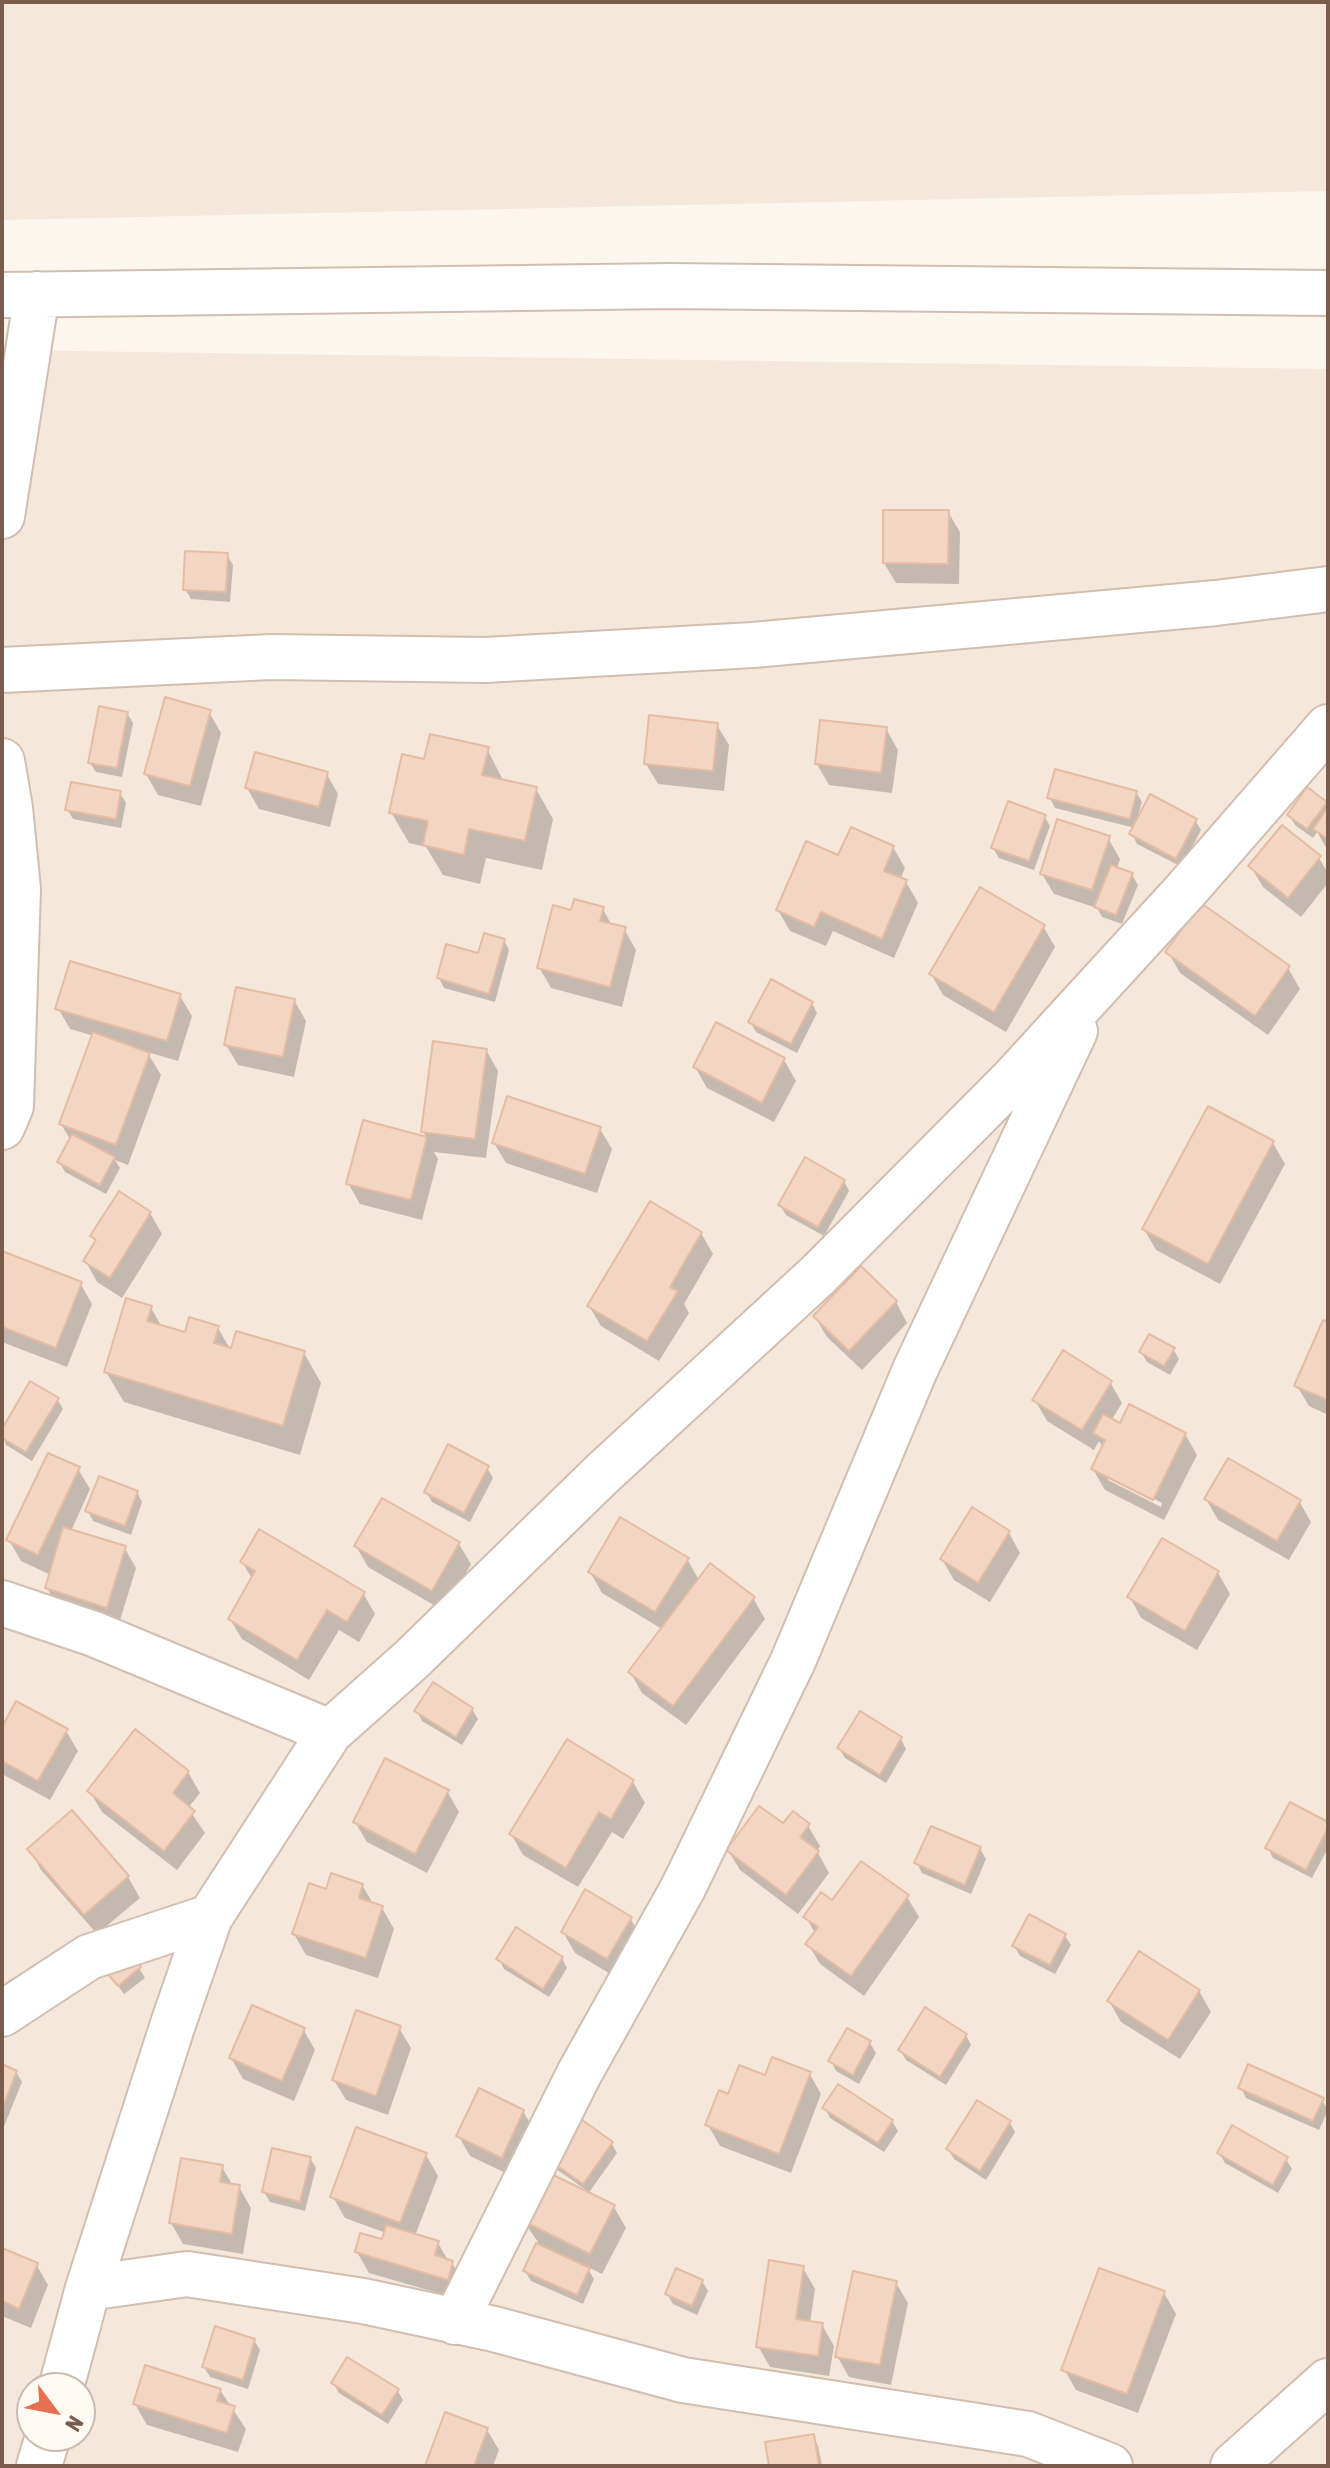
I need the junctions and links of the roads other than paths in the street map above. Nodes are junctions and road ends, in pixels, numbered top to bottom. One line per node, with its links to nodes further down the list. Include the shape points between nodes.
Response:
1 (1328, 293): 2 (street, via 670,286)
2 (19, 295): 3 (street)
3 (2, 516)
4 (1328, 589): 5 (street, via 721,647 485,660 271,657)
5 (2, 670)
6 (1328, 727): 8 (street)
7 (2, 761): 9 (street, via 18,889 11,1106)
8 (1095, 989): 11 (street, via 818,1275); 15 (street, via 915,1370 786,1675 683,1888 579,2074)
9 (2, 1127)
10 (2, 1603): 11 (street, via 94,1634)
11 (330, 1732): 12 (street)
12 (210, 1917): 13 (street, via 89,1957); 14 (street)
13 (2, 2014)
14 (88, 2288): 15 (street, via 187,2274 363,2301); 16 (street)
15 (455, 2322): 18 (street, via 683,2380 1028,2434)
16 (65, 2372)
17 (1328, 2381): 19 (street)
18 (1110, 2466)
19 (1233, 2466)

